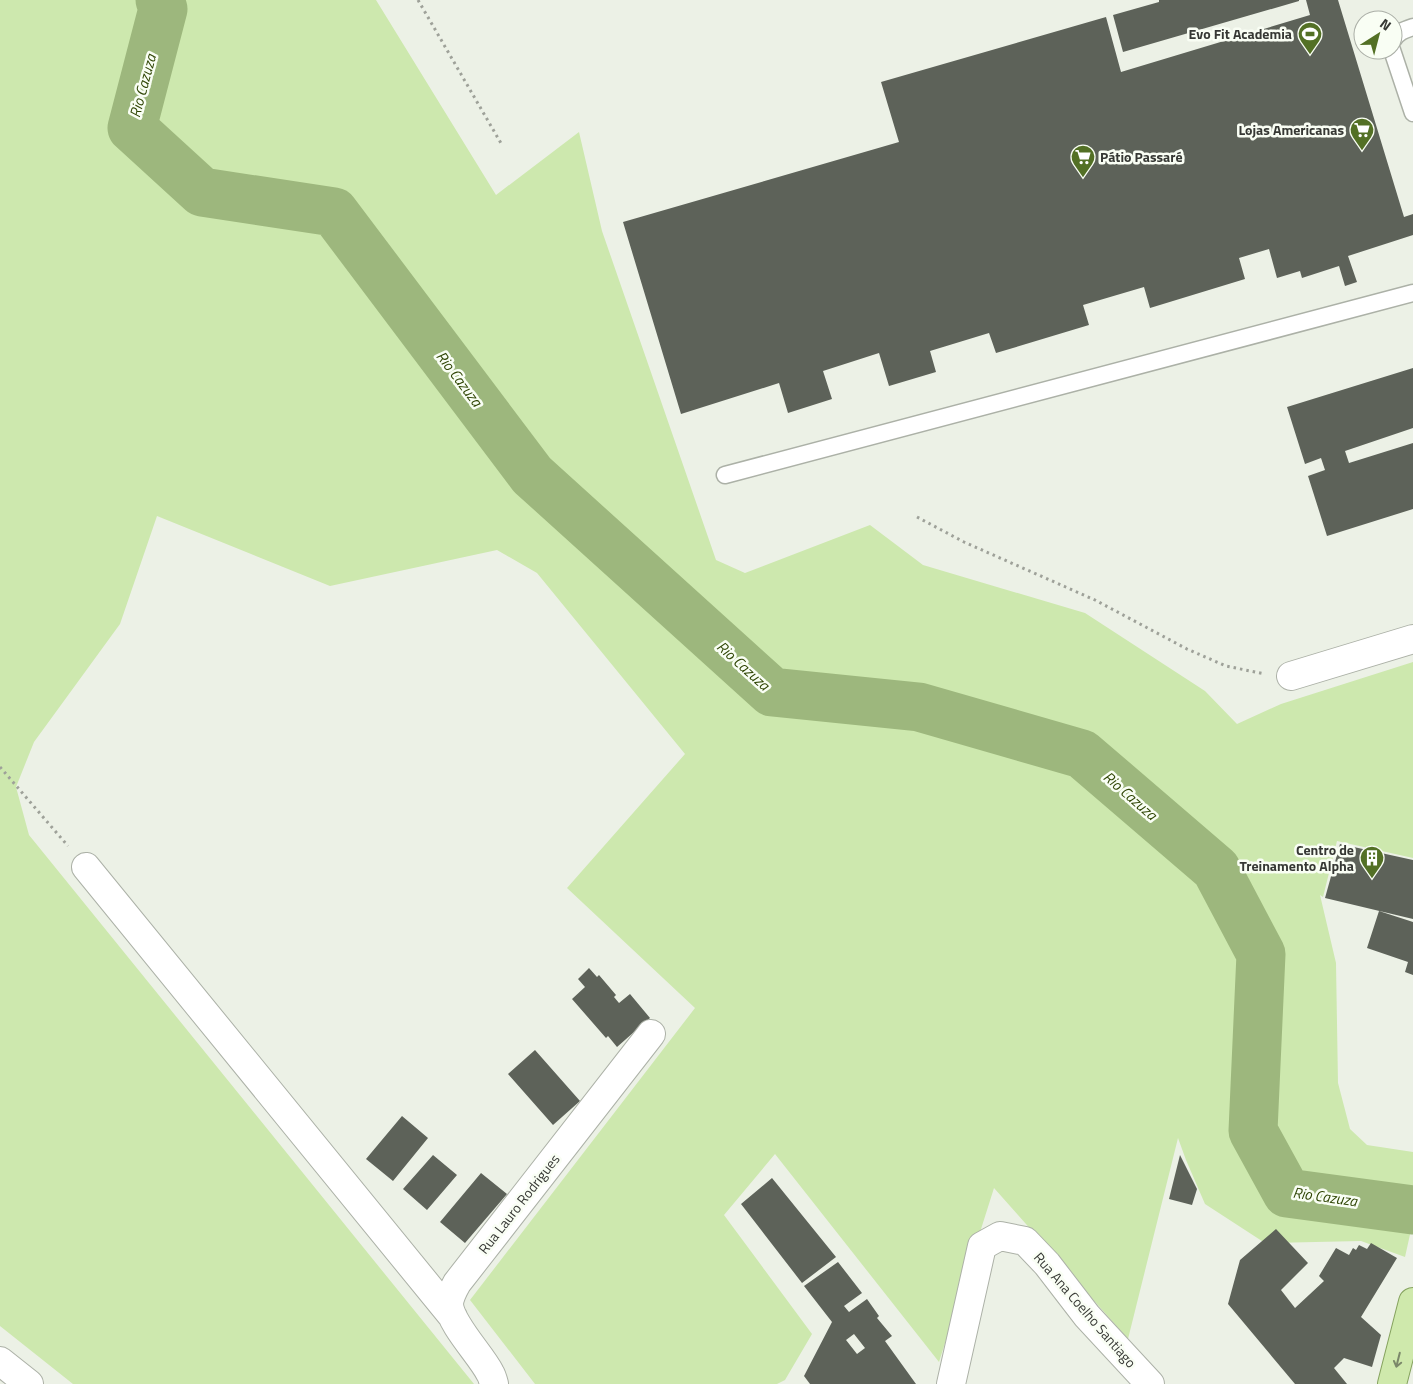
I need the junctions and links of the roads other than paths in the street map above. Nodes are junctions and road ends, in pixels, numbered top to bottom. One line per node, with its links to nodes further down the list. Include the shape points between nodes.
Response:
1 (1395, 60): 2 (lane)
2 (1413, 114)
3 (1413, 294): 4 (lane)
4 (725, 475)
5 (1413, 639): 6 (street)
6 (1291, 676)
7 (86, 867): 10 (street)
8 (651, 1034): 10 (street, Rua Lauro Rodrigues, via 457,1283 449,1305)
9 (1413, 1302): 16 (main road, one-way to 16)
10 (453, 1317): 13 (street, Rua Lauro Rodrigues)
11 (0, 1361): 12 (street)
12 (29, 1384)
13 (494, 1384)
14 (951, 1384): 15 (street, Rua Ana Coelho Santiago, via 982,1246 1000,1236 1025,1241 1087,1316)
15 (1150, 1384)
16 (1392, 1384)

